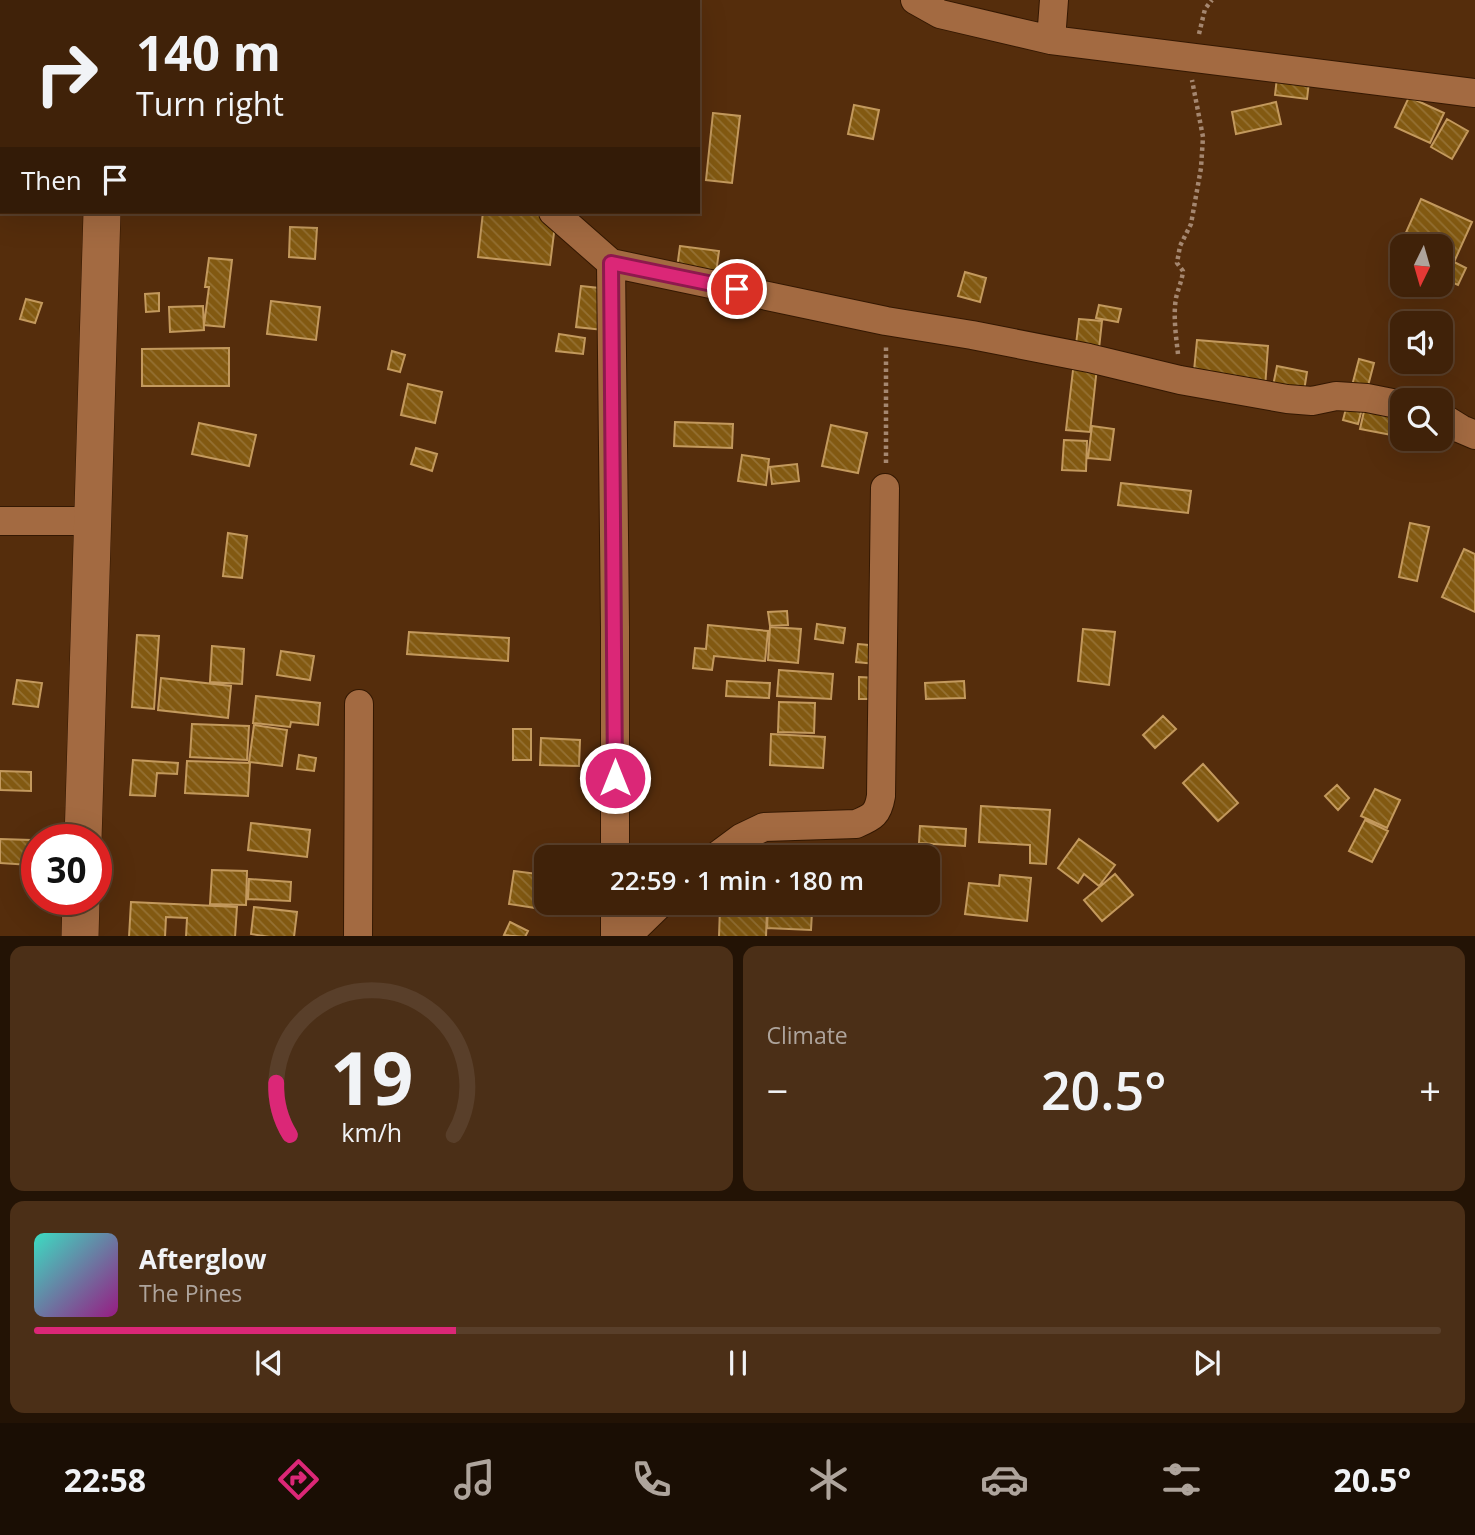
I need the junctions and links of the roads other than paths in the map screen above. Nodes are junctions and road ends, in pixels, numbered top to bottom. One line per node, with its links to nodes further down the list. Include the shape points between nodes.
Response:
1 (915, 0): 3 (street, via 940,14)
2 (1054, 0): 3 (street)
3 (1051, 40): 4 (street)
4 (1475, 93)
5 (102, 214): 13 (street)
6 (555, 214): 7 (street)
7 (611, 263): 8 (street, via 1180,380 1312,401 1346,397); 16 (street)
8 (1390, 403)
9 (1453, 424): 10 (street)
10 (1475, 435)
11 (886, 488): 17 (street, via 879,809 856,824 764,827)
12 (0, 521): 13 (street)
13 (92, 521): 15 (street)
14 (359, 704): 22 (street)
15 (83, 824)
16 (615, 845)
17 (732, 845)
18 (81, 915): 21 (street)
19 (615, 915): 23 (street)
20 (649, 915): 24 (street)
21 (80, 936)
22 (358, 936)
23 (615, 936)
24 (626, 936)

